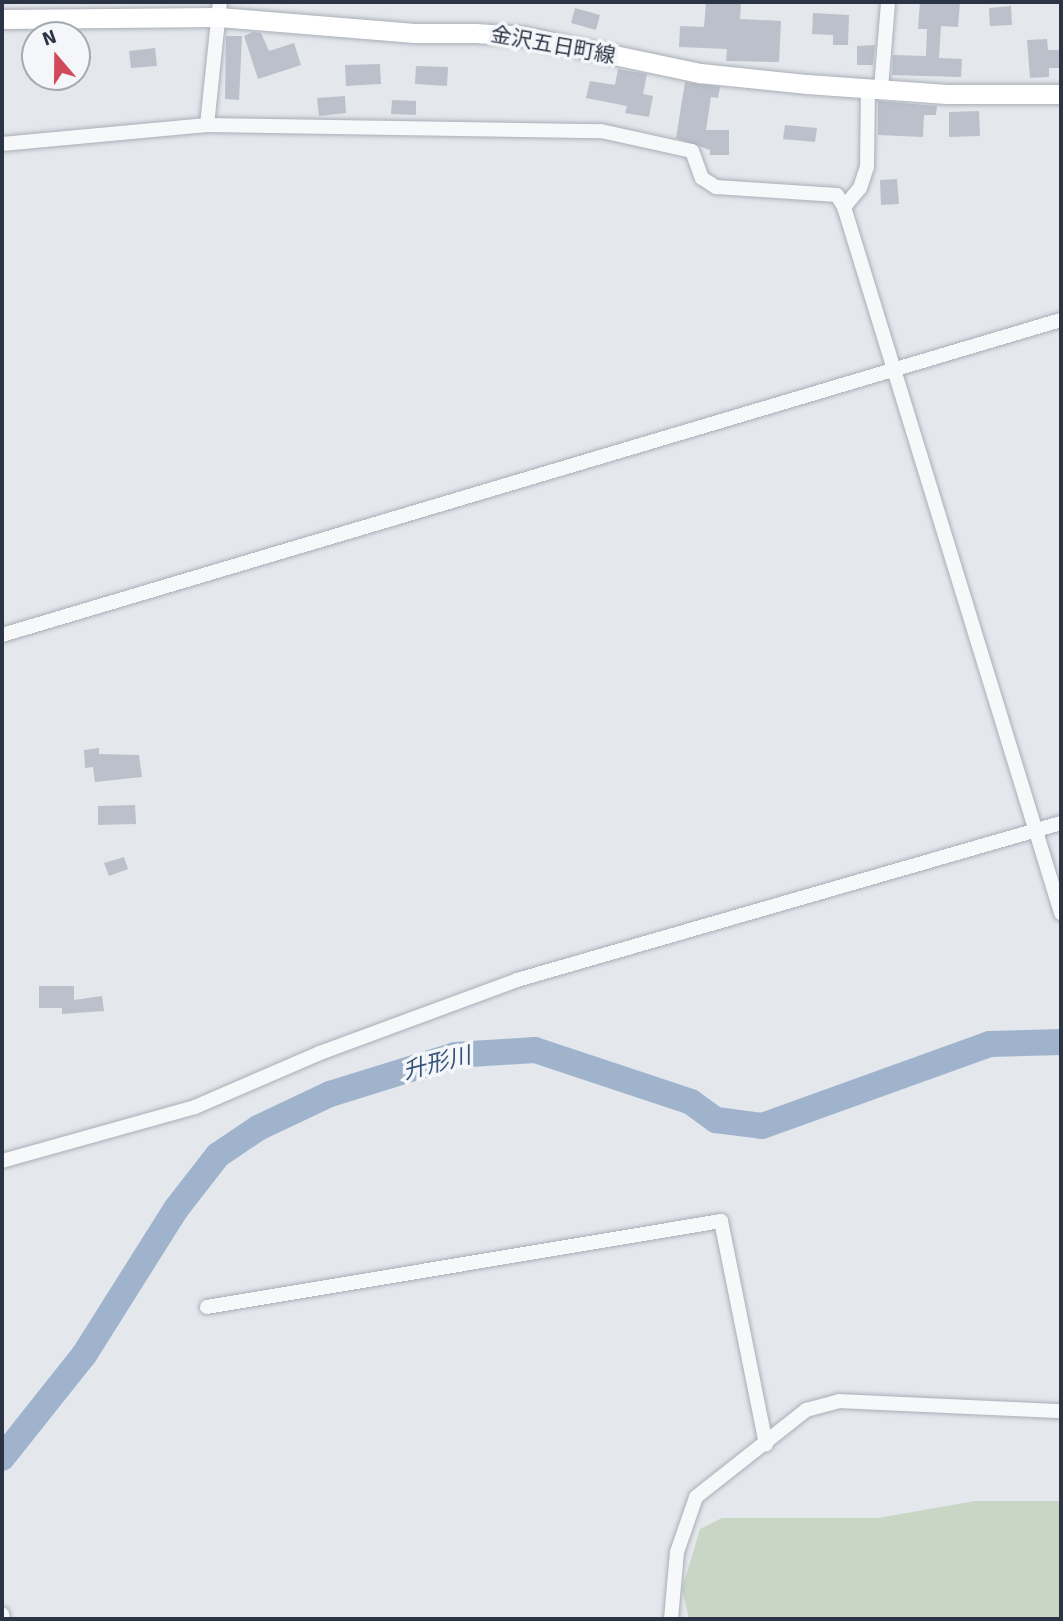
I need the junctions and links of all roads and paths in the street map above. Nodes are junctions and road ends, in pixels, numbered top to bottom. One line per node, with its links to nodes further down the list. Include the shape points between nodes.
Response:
1 (888, 2): 4 (street)
2 (220, 9): 3 (main road, 金沢五日町線); 4 (main road, 金沢五日町線, via 524,36 700,73); 6 (street)
3 (2, 19)
4 (875, 88): 5 (main road, 金沢五日町線, via 947,94); 8 (street, via 867,167 860,188)
5 (1057, 90)
6 (207, 125): 7 (street); 8 (street, via 601,131 692,151 702,178 716,187 830,193)
7 (2, 144)
8 (844, 206): 10 (street)
9 (1061, 320): 10 (street)
10 (894, 370): 11 (street); 13 (street)
11 (2, 635)
12 (1061, 823): 13 (street)
13 (1036, 830): 14 (street); 15 (street, via 517,980 320,1053 217,1100)
14 (1061, 913)
15 (2, 1161)
16 (207, 1307): 18 (street, via 721,1221)
17 (1061, 1411): 18 (street, via 839,1401 797,1415)
18 (766, 1445): 21 (street, via 696,1497 677,1552)
19 (2, 1614): 20 (street)
20 (3, 1619)
21 (671, 1619)

